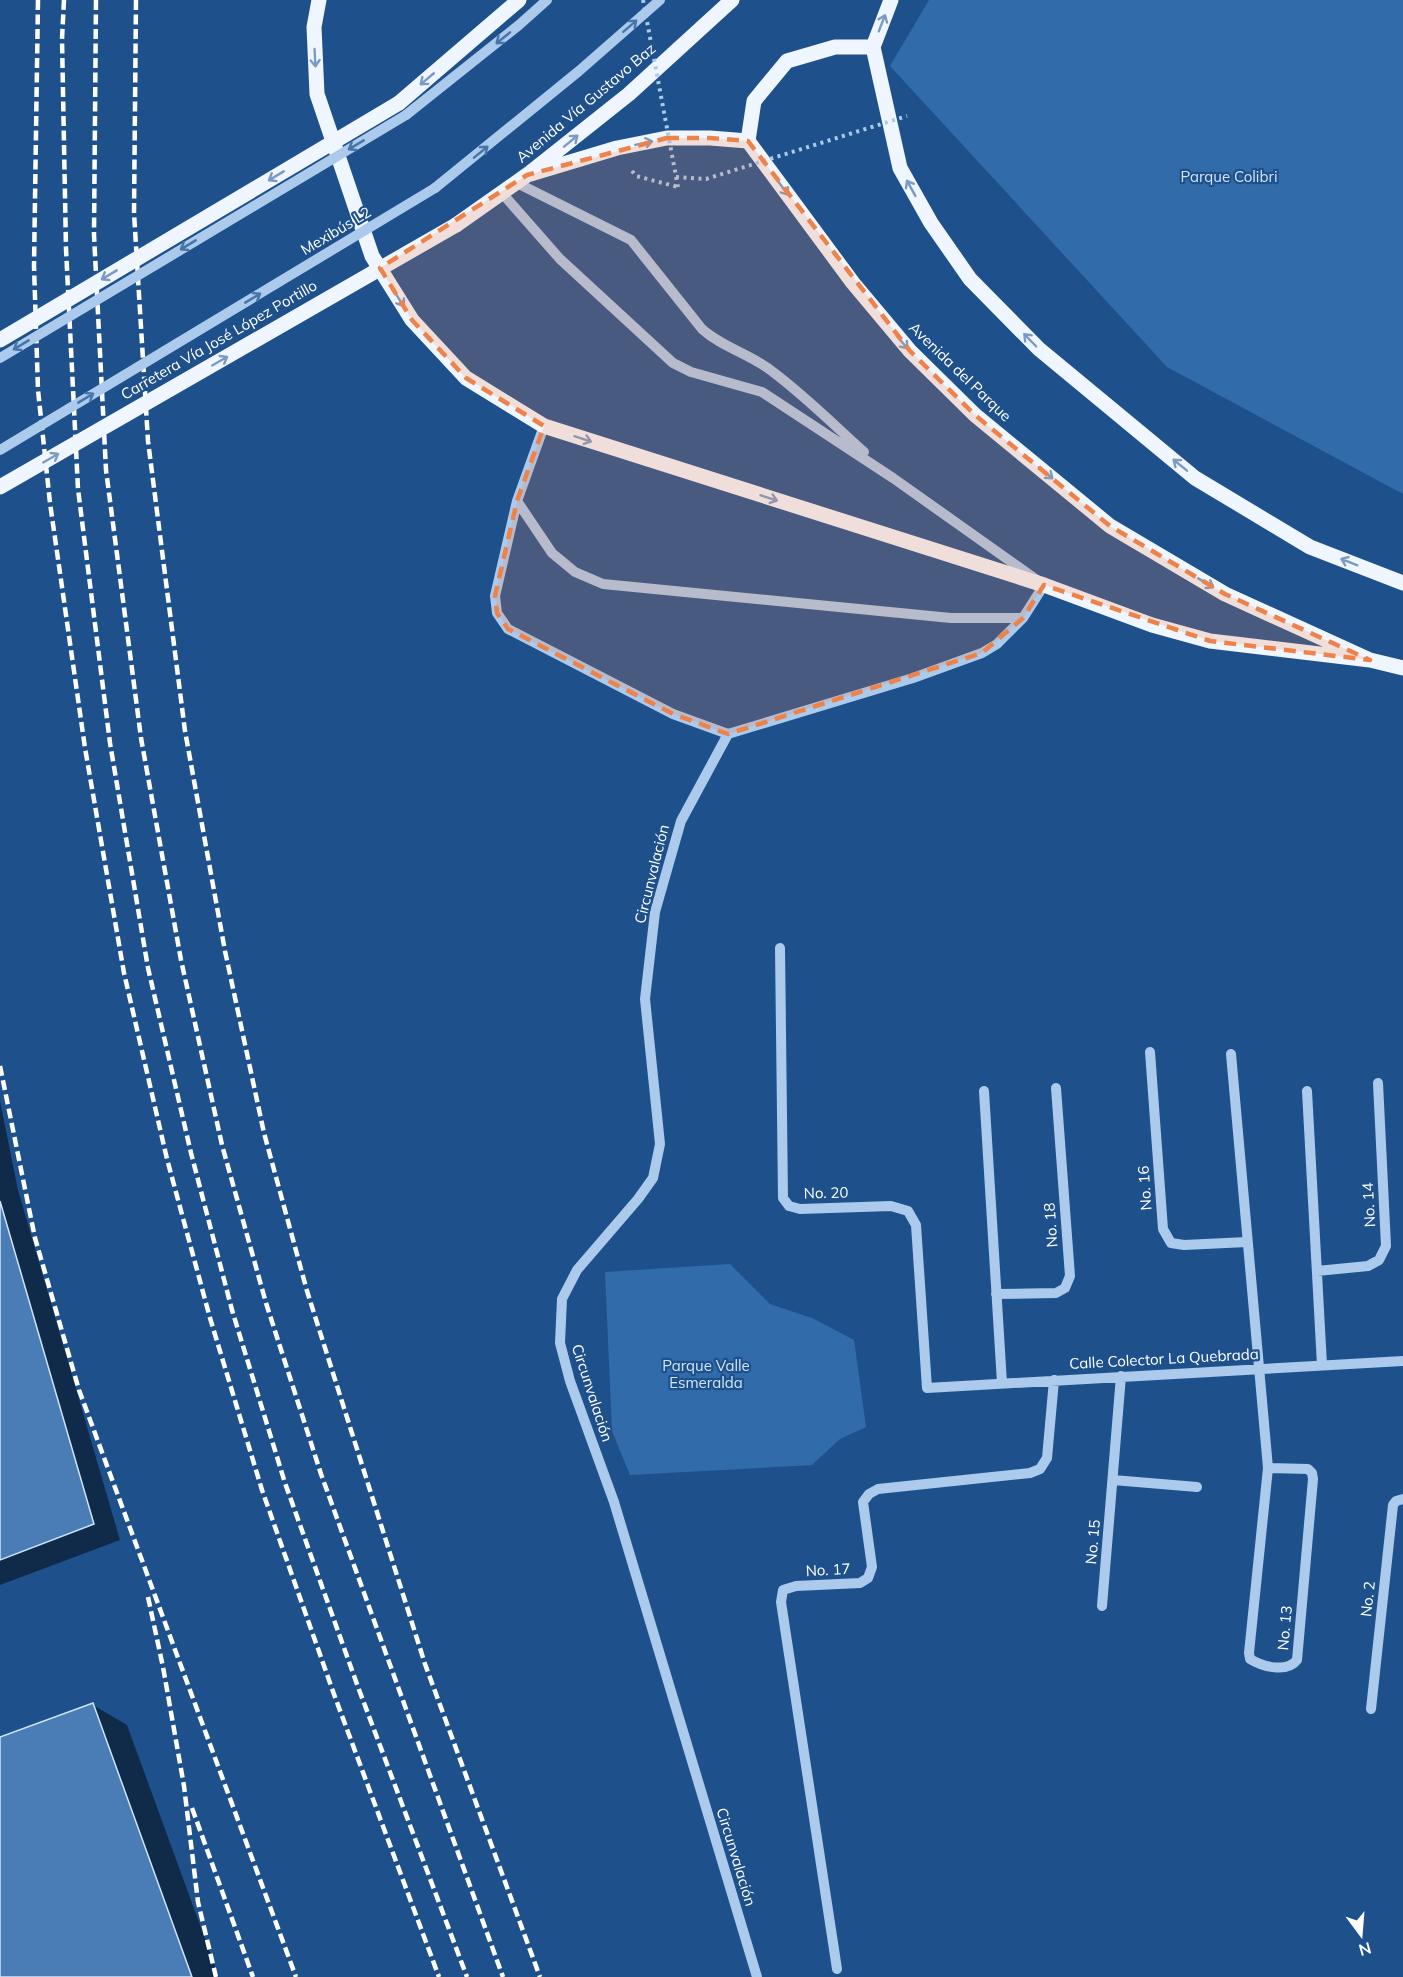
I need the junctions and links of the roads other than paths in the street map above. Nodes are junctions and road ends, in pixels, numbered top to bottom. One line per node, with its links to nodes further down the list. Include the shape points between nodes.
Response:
1 (319, 0): 15 (main road, one-way to 15, via 314,27 317,94 372,256 412,320 466,378)
2 (519, 0): 8 (main road, one-way to 8)
3 (548, 0): 8 (street, one-way to 8)
4 (660, 0): 16 (street, Mexibús L2, one-way to 4, bridge, via 435,188)
5 (732, 0): 10 (main road, Avenida Vía Gustavo Baz, one-way to 5, via 629,94)
6 (891, 0): 7 (main road, one-way to 6)
7 (873, 47): 9 (main road, via 835,48 787,61 754,101); 20 (main road, one-way to 7, via 1310,547 1195,478 1039,349 970,279 931,223 900,168)
8 (402, 109): 13 (main road, one-way to 13, bridge); 14 (street, one-way to 14, bridge)
9 (748, 141): 10 (main road, one-way to 9, via 617,148 667,138); 23 (main road, Avenida del Parque, one-way to 23, via 853,284 910,351 975,415 1110,526 1225,594)
10 (522, 179): 11 (main road, Avenida Vía Gustavo Baz); 17 (street, via 632,240 702,329 773,372)
11 (502, 193): 12 (main road, Avenida Vía Gustavo Baz); 17 (street, via 560,259 673,363 762,392)
12 (456, 225): 18 (main road, Carretera Vía José López Portillo, one-way to 12, bridge)
13 (0, 340)
14 (0, 358)
15 (544, 426): 19 (street); 21 (main road, one-way to 21)
16 (0, 450)
17 (893, 478): 21 (street)
18 (0, 487)
19 (517, 501): 22 (street, via 552,553 575,572 603,584 951,618); 25 (street, via 495,596 497,613 508,629 673,714)
20 (1403, 583)
21 (1044, 585): 22 (street); 23 (main road, via 1152,625 1210,640)
22 (1023, 618): 25 (street, via 997,644 982,652 913,678)
23 (1370, 660): 24 (main road, Avenida del Parque)
24 (1403, 668)
25 (728, 734): 50 (street, Circunvalación, via 681,821 655,912 645,999 660,1144 653,1178 577,1270 562,1299 560,1343 614,1502)
26 (780, 948): 42 (street, No. 20, via 783,1198 789,1206 800,1209 891,1206 908,1212 916,1225)
27 (1150, 1052): 33 (street, No. 16, via 1163,1229 1171,1243)
28 (1232, 1054): 33 (street)
29 (1378, 1083): 34 (street, No. 14, via 1386,1246 1379,1260 1368,1266)
30 (1056, 1088): 35 (street, No. 18, via 1070,1276 1065,1288 1056,1293)
31 (1307, 1091): 34 (street)
32 (984, 1092): 35 (street)
33 (1247, 1242): 38 (street)
34 (1317, 1271): 37 (street)
35 (996, 1294): 41 (street)
36 (1403, 1361): 37 (street, Calle Colector La Quebrada)
37 (1322, 1365): 38 (street, Calle Colector La Quebrada)
38 (1258, 1369): 39 (street, Calle Colector La Quebrada); 43 (street, No. 13)
39 (1121, 1376): 40 (street, Calle Colector La Quebrada); 44 (street, No. 15)
40 (1054, 1380): 41 (street, Calle Colector La Quebrada); 49 (street, No. 17, via 1047,1458 1040,1469 878,1489 863,1502 872,1568 868,1578 860,1583 783,1590 781,1602)
41 (1002, 1383): 42 (street, Calle Colector La Quebrada)
42 (927, 1388)
43 (1268, 1468): 43 (street, No. 13, via 1249,1653 1257,1664 1285,1668 1297,1660 1313,1479 1308,1469)
44 (1113, 1480): 45 (street); 47 (street, No. 15)
45 (1197, 1487)
46 (1403, 1499): 48 (street, No. 2, via 1393,1506)
47 (1102, 1606)
48 (1371, 1708)
49 (837, 1969)
50 (757, 1977)

